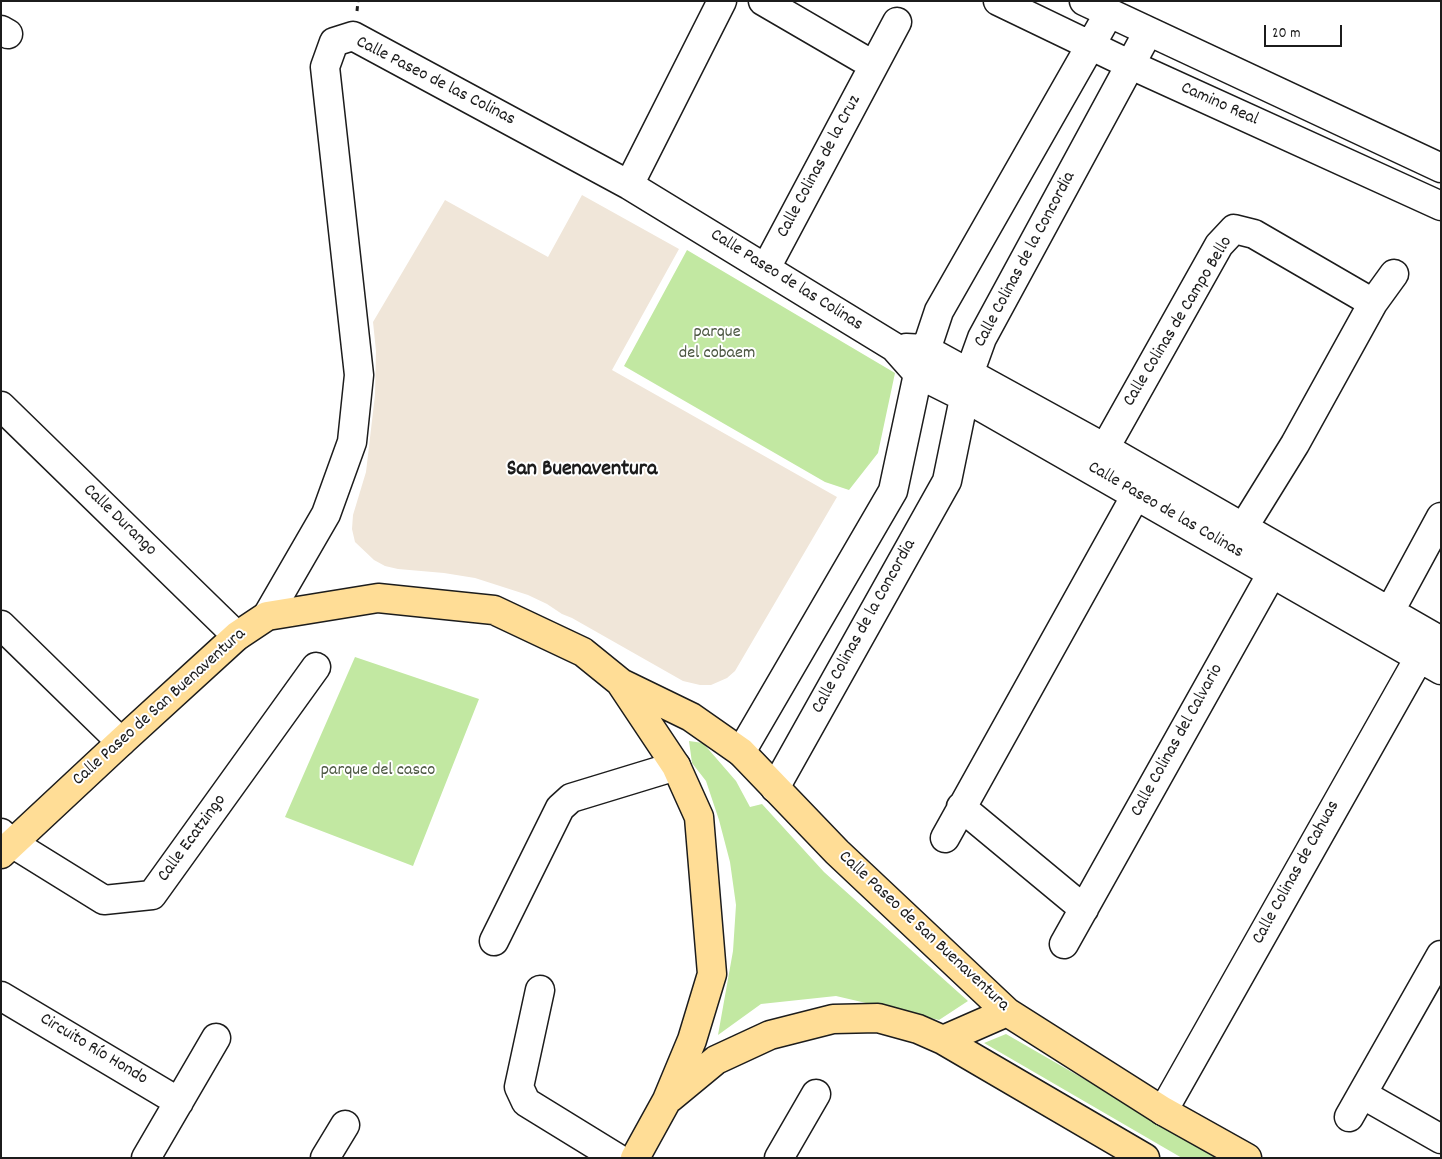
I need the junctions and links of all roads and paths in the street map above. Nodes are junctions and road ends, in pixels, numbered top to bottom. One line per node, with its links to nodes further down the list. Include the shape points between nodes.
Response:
1 (722, 1): 12 (street)
2 (763, 1): 9 (street)
3 (998, 1): 8 (street, Camino Real)
4 (1084, 1): 5 (street, Camino Real)
5 (1109, 13): 7 (street, Camino Real); 8 (street)
6 (897, 22): 9 (street, Calle Colinas de la Cruz)
7 (1148, 32): 10 (street, Calle Colinas de la Concordia); 11 (street, Camino Real)
8 (1090, 45): 10 (street, Camino Real); 17 (street, via 939,311)
9 (873, 65): 14 (street, Calle Colinas de la Cruz)
10 (1131, 65): 13 (street, Camino Real); 18 (street, Calle Colinas de la Concordia, via 982,338)
11 (1441, 168)
12 (628, 185): 14 (street, Calle Paseo de las Colinas); 26 (street, Calle Paseo de las Colinas, via 366,42 353,36 334,42 325,67 359,375 352,442 326,514)
13 (1441, 206)
14 (766, 268): 17 (street, Calle Paseo de las Colinas)
15 (1394, 274): 16 (street)
16 (1373, 304): 20 (street, Calle Colinas de Campo Bello, via 1254,234 1234,229 1219,246); 23 (street)
17 (922, 362): 18 (street, Calle Paseo de las Colinas); 33 (street, via 893,491)
18 (967, 385): 20 (street, Calle Paseo de las Colinas); 21 (street, Calle Paseo de las Colinas); 35 (street, Calle Colinas de la Concordia, via 947,481)
19 (1, 406): 28 (street, Calle Durango)
20 (1104, 448): 23 (street, Calle Paseo de las Colinas)
21 (1136, 495): 24 (street, Calle Paseo de las Colinas); 36 (street)
22 (1441, 516): 25 (street)
23 (1243, 528): 25 (street, Calle Paseo de las Colinas)
24 (1272, 573): 29 (street, Calle Paseo de las Colinas); 39 (street, Calle Colinas del Calvario)
25 (1390, 611): 29 (street, Calle Paseo de las Colinas)
26 (267, 616): 28 (main road, Calle Paseo de San Buenaventura); 31 (main road, Calle Paseo de San Buenaventura, via 378,598 494,610 583,652)
27 (1, 625): 32 (street)
28 (237, 636): 32 (main road, Calle Paseo de San Buenaventura)
29 (1433, 651): 51 (street, Calle Colinas de Cahuas)
30 (316, 668): 38 (street, Calle Ecatzingo, via 152,895 104,900)
31 (620, 682): 33 (main road, Calle Paseo de San Buenaventura, via 691,717); 34 (main road, Calle Paseo de San Buenaventura)
32 (121, 742): 38 (main road, Calle Paseo de San Buenaventura)
33 (741, 752): 35 (main road, Calle Paseo de San Buenaventura)
34 (676, 766): 40 (street, via 571,798 560,808); 49 (main road, Calle Paseo de San Buenaventura, via 699,817 712,974 692,1040)
35 (775, 788): 45 (main road, Calle Paseo de San Buenaventura, via 837,852)
36 (961, 807): 37 (street); 39 (street)
37 (945, 838)
38 (5, 843)
39 (1084, 909): 41 (street, Calle Colinas del Calvario)
40 (494, 941)
41 (1064, 944)
42 (1441, 955): 53 (street, via 1356,1105)
43 (540, 990): 56 (street, via 519,1087 522,1095 526,1102)
44 (3, 1000): 50 (street, Circuito Río Hondo)
45 (1007, 1012): 47 (main road); 51 (main road, Calle Paseo de San Buenaventura)
46 (216, 1038): 50 (street)
47 (943, 1040): 49 (main road, Calle Paseo de San Buenaventura, via 918,1028 878,1018 833,1019 770,1036 716,1060); 59 (main road, Calle Paseo de San Buenaventura)
48 (816, 1094): 58 (street)
49 (667, 1100): 57 (main road, Calle Paseo de San Buenaventura)
50 (179, 1102): 54 (street)
51 (1163, 1111): 60 (main road, Calle Paseo de San Buenaventura)
52 (345, 1125): 55 (street)
53 (1441, 1140)
54 (146, 1158)
55 (325, 1158)
56 (617, 1158)
57 (635, 1158)
58 (779, 1158)
59 (1145, 1158)
60 (1247, 1158)

